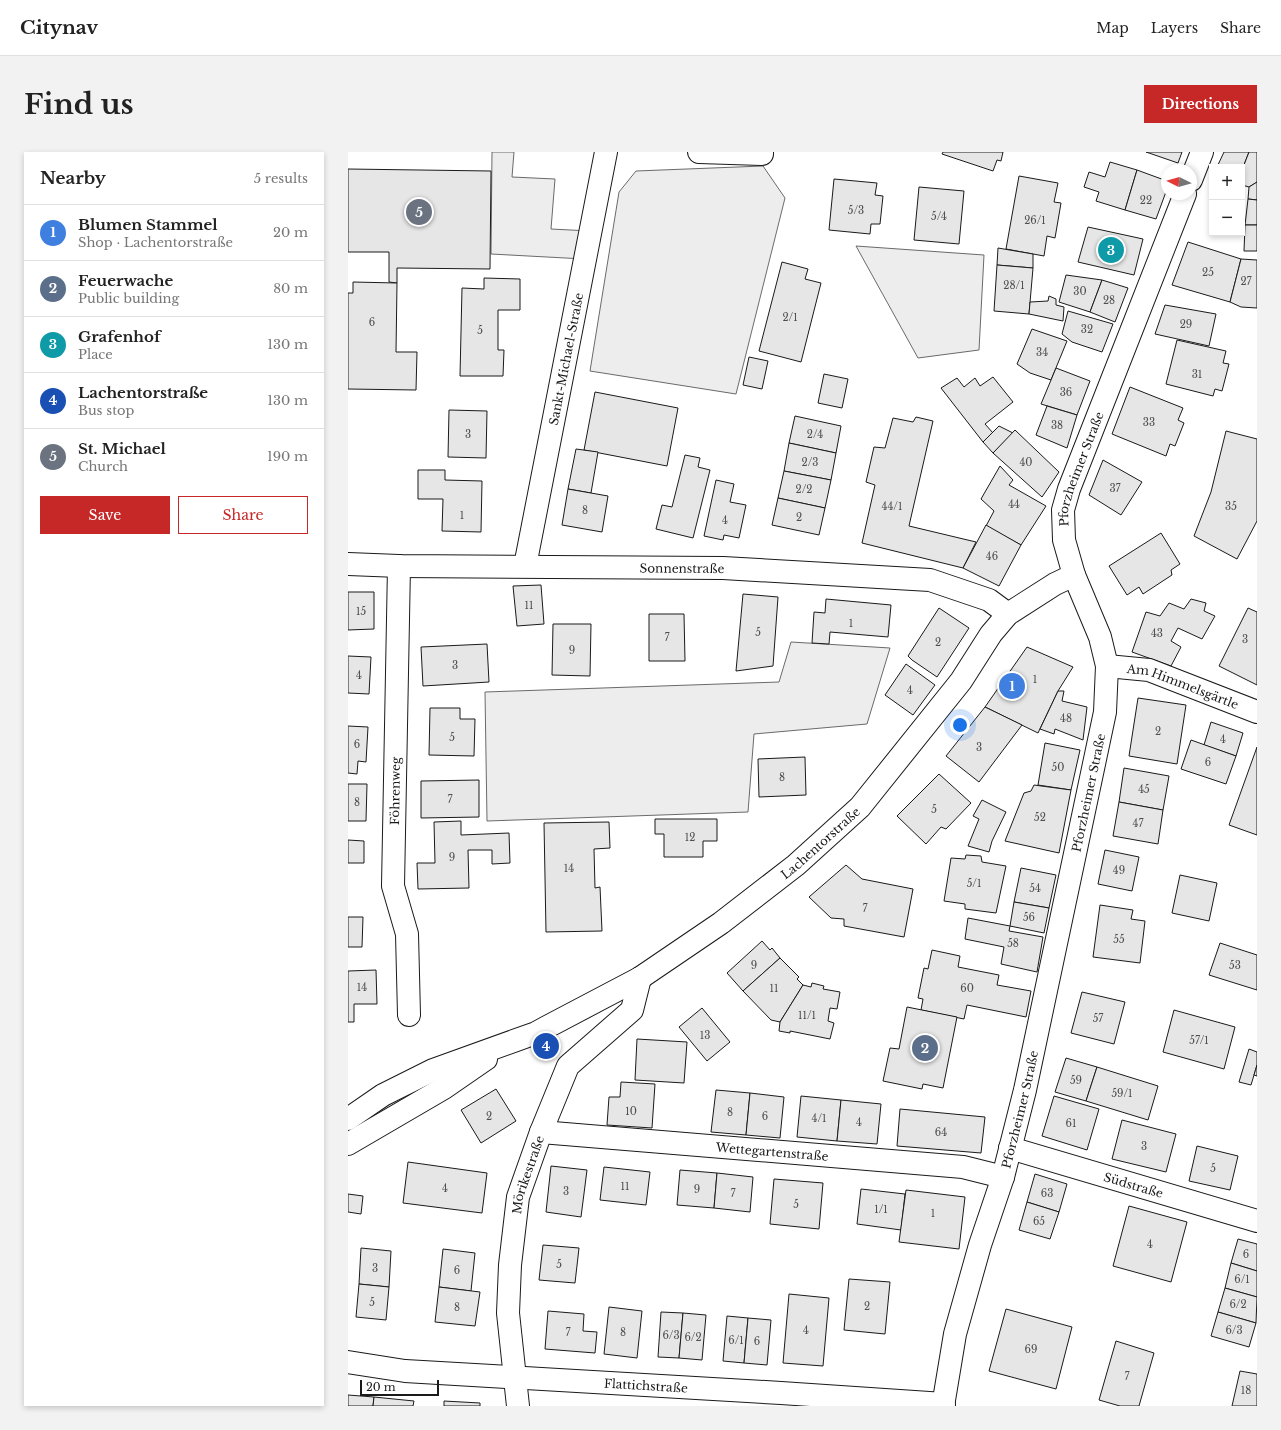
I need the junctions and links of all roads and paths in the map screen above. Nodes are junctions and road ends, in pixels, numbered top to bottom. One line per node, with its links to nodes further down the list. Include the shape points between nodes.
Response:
1 (606, 152): 9 (street, Sankt-Michael-Straße)
2 (699, 152): 3 (street)
3 (762, 152)
4 (1202, 152): 5 (street)
5 (1197, 165)
6 (1183, 200): 10 (street, Pforzheimer Straße, via 1069,489 1063,510 1064,540)
7 (348, 564): 8 (street, Sonnenstraße)
8 (400, 566): 9 (street, Sonnenstraße); 15 (street, Föhrenweg, via 393,886 407,934)
9 (525, 566): 11 (street, Sonnenstraße, via 724,568 930,580 989,600)
10 (1074, 575): 11 (street, Lachentorstraße); 12 (street, Pforzheimer Straße, via 1100,637)
11 (1008, 614): 14 (street, Lachentorstraße, via 991,634 961,681 860,807 796,865 721,923)
12 (1107, 666): 13 (street, Am Himmelsgärtle, via 1149,670); 20 (street, Pforzheimer Straße, via 1105,712 1034,1051)
13 (1257, 712)
14 (640, 978): 16 (street, Lachentorstraße, via 536,1032); 18 (street, Mörikestraße, via 632,1010 568,1066)
15 (409, 1015)
16 (506, 1043): 17 (street, Lachentorstraße, via 433,1070 383,1095); 19 (street, Lachentorstraße, via 444,1088)
17 (348, 1119)
18 (541, 1132): 21 (street, Wettegartenstraße, via 963,1167); 24 (street, Mörikestraße, via 518,1197 510,1265 508,1313)
19 (348, 1144)
20 (1010, 1148): 21 (street, Pforzheimer Straße); 22 (street, Südstraße)
21 (1003, 1177): 26 (street, Pforzheimer Straße, via 980,1245 955,1334)
22 (1257, 1221)
23 (348, 1362): 24 (street, Flattichstraße, via 405,1371)
24 (515, 1376): 25 (street, Flattichstraße); 27 (street, Mörikestraße)
25 (780, 1399): 26 (street, Flattichstraße)
26 (944, 1405)
27 (518, 1406)

